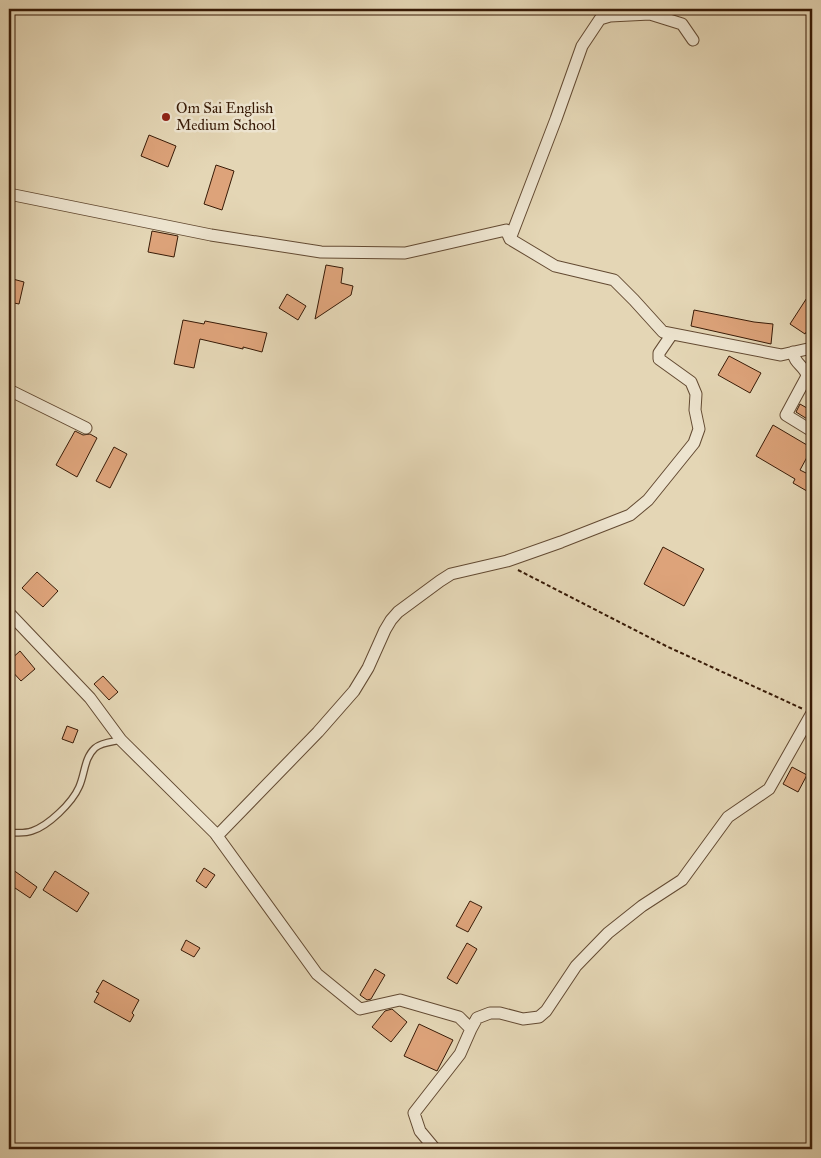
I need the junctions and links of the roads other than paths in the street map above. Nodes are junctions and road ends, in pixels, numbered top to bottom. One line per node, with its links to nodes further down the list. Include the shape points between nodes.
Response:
1 (693, 40): 3 (street, via 682,24 650,14 600,19 582,46)
2 (9, 194): 3 (street, via 212,235 321,252 405,253 506,230)
3 (510, 239): 4 (street, via 555,266 614,280 662,332)
4 (672, 334): 6 (street, via 781,355); 15 (street, via 659,358 691,382 696,394 699,429 694,443 648,500 630,515 561,542 507,561 451,574 398,612 385,630 354,691)
5 (812, 348): 6 (street)
6 (793, 352): 7 (street, via 796,362)
7 (810, 376): 10 (street, via 786,415)
8 (9, 390): 9 (street)
9 (86, 428)
10 (812, 431)
11 (9, 613): 13 (street, via 90,698)
12 (812, 713): 16 (street, via 769,789 728,816 682,880 608,933 576,966 546,1011 539,1017 523,1019 490,1013 476,1018)
13 (121, 740): 14 (lane, via 95,748 85,764 79,787 70,801 49,821 29,832); 15 (street)
14 (9, 833)
15 (217, 836): 16 (street, via 316,974 360,1009 400,1000 459,1017)
16 (471, 1029): 17 (street, via 460,1054 414,1113 420,1131)
17 (435, 1149)

